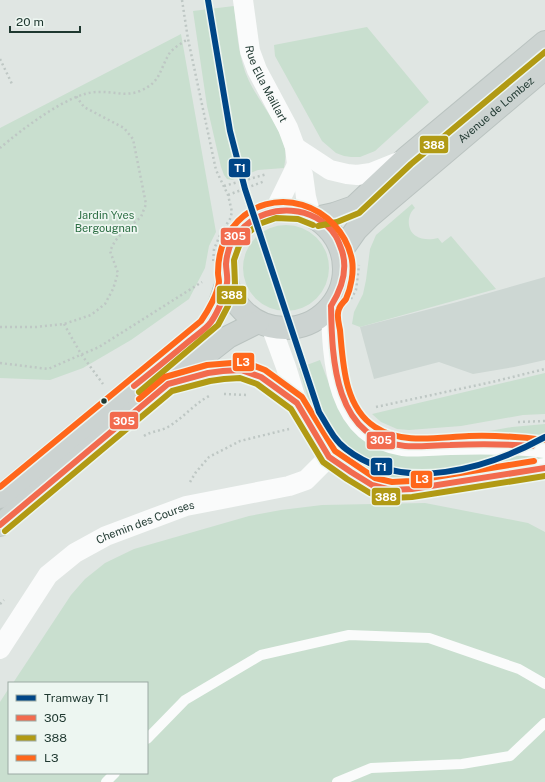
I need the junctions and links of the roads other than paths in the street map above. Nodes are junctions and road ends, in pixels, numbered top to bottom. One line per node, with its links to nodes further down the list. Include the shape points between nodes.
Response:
1 (243, 0): 4 (street, Rue Ella Maillart, via 252,56 288,128)
2 (545, 42): 5 (main road, Avenue de Lombez)
3 (545, 68): 8 (main road, Avenue de Lombez, via 370,216)
4 (296, 156): 5 (street, via 338,173 357,175 371,173); 6 (street); 7 (street, Rue Ella Maillart)
5 (406, 158): 7 (main road, Avenue de Lombez, via 354,207 334,214)
6 (274, 210): 7 (main road, via 300,211); 9 (main road, via 255,217 242,228 232,242)
7 (313, 217): 8 (main road, via 324,224)
8 (342, 250): 10 (main road, via 344,274 338,296)
9 (220, 275): 11 (main road, via 242,310); 17 (main road, via 220,303 207,326)
10 (340, 304): 11 (main road, via 304,325 292,328); 14 (street, via 333,349 336,371 349,411 372,435 403,446 505,444)
11 (264, 324): 12 (main road, via 228,337); 13 (street, via 286,367)
12 (168, 384): 13 (street, via 208,373 241,370 261,377); 18 (main road)
13 (297, 403): 15 (street)
14 (545, 448)
15 (329, 457): 16 (street, via 372,485 391,490); 19 (street, Chemin des Courses, via 306,480 289,486 186,506 106,536 75,553 48,575)
16 (545, 468)
17 (0, 497)
18 (0, 525)
19 (0, 649)
20 (545, 684): 22 (lane, via 519,669 429,638 349,635 262,655 185,700)
21 (545, 723): 25 (lane, via 510,756 462,764 370,768)
22 (148, 738)
23 (113, 774): 24 (lane)
24 (106, 782)
25 (337, 782)

